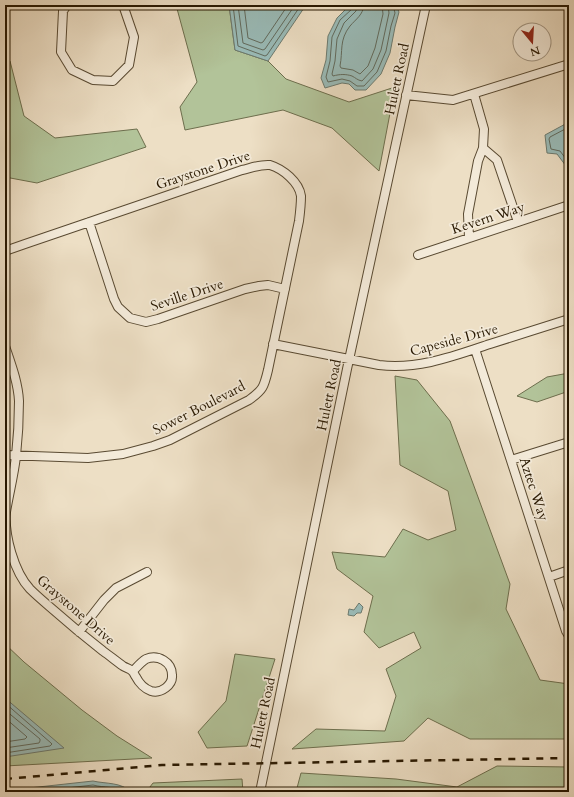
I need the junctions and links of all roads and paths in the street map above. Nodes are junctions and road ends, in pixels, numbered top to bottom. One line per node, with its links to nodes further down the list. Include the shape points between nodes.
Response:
1 (67, 5): 2 (street, via 63,11 61,52 68,64 72,70 93,80 113,81 129,65 134,37)
2 (123, 5)
3 (426, 5): 6 (street, Hulett Road)
4 (569, 64): 5 (street)
5 (474, 94): 6 (street, via 453,100); 7 (street, via 484,129)
6 (406, 95): 19 (street, Hulett Road)
7 (483, 148): 10 (street, via 497,160); 11 (street, via 468,214)
8 (566, 206): 10 (street, Kevern Way)
9 (89, 222): 12 (street, Graystone Drive); 14 (street, Seville Drive, via 114,299 118,307 130,318 146,322 259,286 268,285); 14 (street, Graystone Drive, via 242,170 269,165 292,178 298,186 300,195 299,221)
10 (518, 222): 11 (street, Kevern Way)
11 (469, 238): 13 (street, Kevern Way)
12 (5, 251)
13 (418, 255)
14 (285, 289): 16 (street, Graystone Drive)
15 (569, 319): 18 (street, Capeside Drive)
16 (273, 344): 19 (street, Capeside Drive); 22 (street, Sower Boulevard, via 265,385 259,392 249,400 170,440 123,454 88,458)
17 (5, 346): 22 (street, Graystone Drive, via 19,399)
18 (475, 349): 19 (street, Capeside Drive, via 444,359 408,366 384,366); 23 (street, Aztec Way)
19 (349, 360): 30 (street, Hulett Road)
20 (569, 442): 23 (street)
21 (5, 456): 22 (street, Sower Boulevard)
22 (16, 456): 27 (street, Graystone Drive, via 6,513 13,558 29,588)
23 (512, 460): 26 (street, Aztec Way)
24 (569, 570): 26 (street)
25 (147, 572): 27 (street, via 116,588)
26 (549, 577): 28 (street, Aztec Way)
27 (79, 632): 29 (street, Graystone Drive)
28 (569, 636)
29 (133, 671): 29 (street, Graystone Drive, via 143,686 151,691 161,690 171,683 172,670 159,658 147,659)
30 (260, 792)

